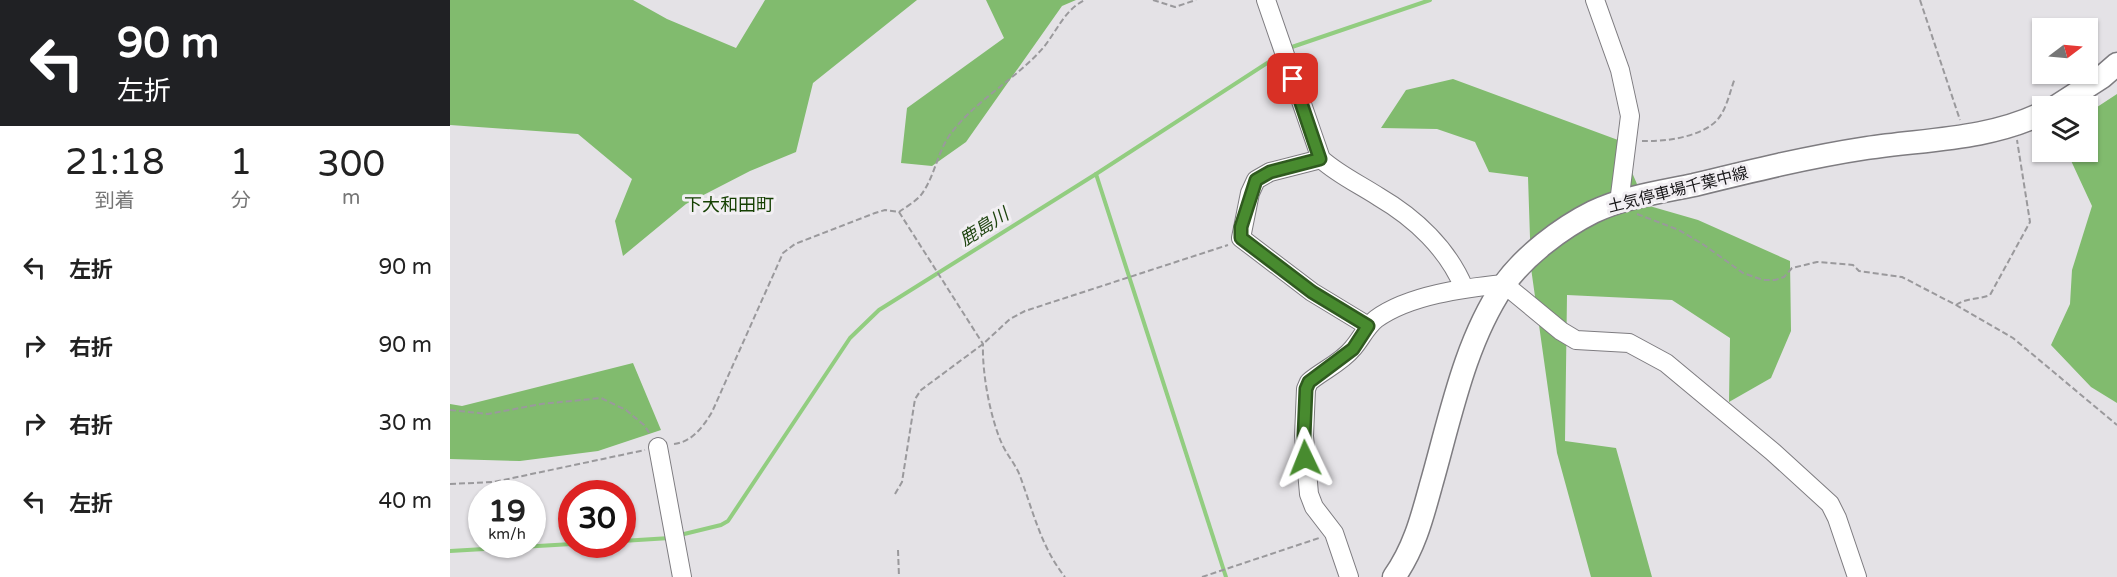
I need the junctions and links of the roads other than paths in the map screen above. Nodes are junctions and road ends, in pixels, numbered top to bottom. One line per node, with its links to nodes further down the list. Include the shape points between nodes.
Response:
1 (1266, 0): 6 (street)
2 (1595, 0): 7 (street, via 1628,98)
3 (2117, 64): 4 (main road)
4 (2073, 96)
5 (2032, 118): 7 (main road, 土気停車場千葉中線, via 1964,138 1806,159)
6 (1320, 159): 9 (street, via 1422,228 1449,261); 10 (street, via 1270,172 1256,180 1241,238 1312,292)
7 (1623, 202): 8 (main road, 土気停車場千葉中線, via 1571,224)
8 (1504, 284): 9 (street); 14 (main road, 土気停車場千葉中線, via 1479,330 1417,535); 15 (street, via 1576,340 1629,343 1666,363 1830,504)
9 (1464, 288): 10 (street, via 1396,307)
10 (1368, 326): 13 (street, via 1353,349 1306,389 1304,436 1309,494 1334,533)
11 (658, 447): 12 (street)
12 (682, 577)
13 (1349, 577)
14 (1394, 577)
15 (1857, 577)

